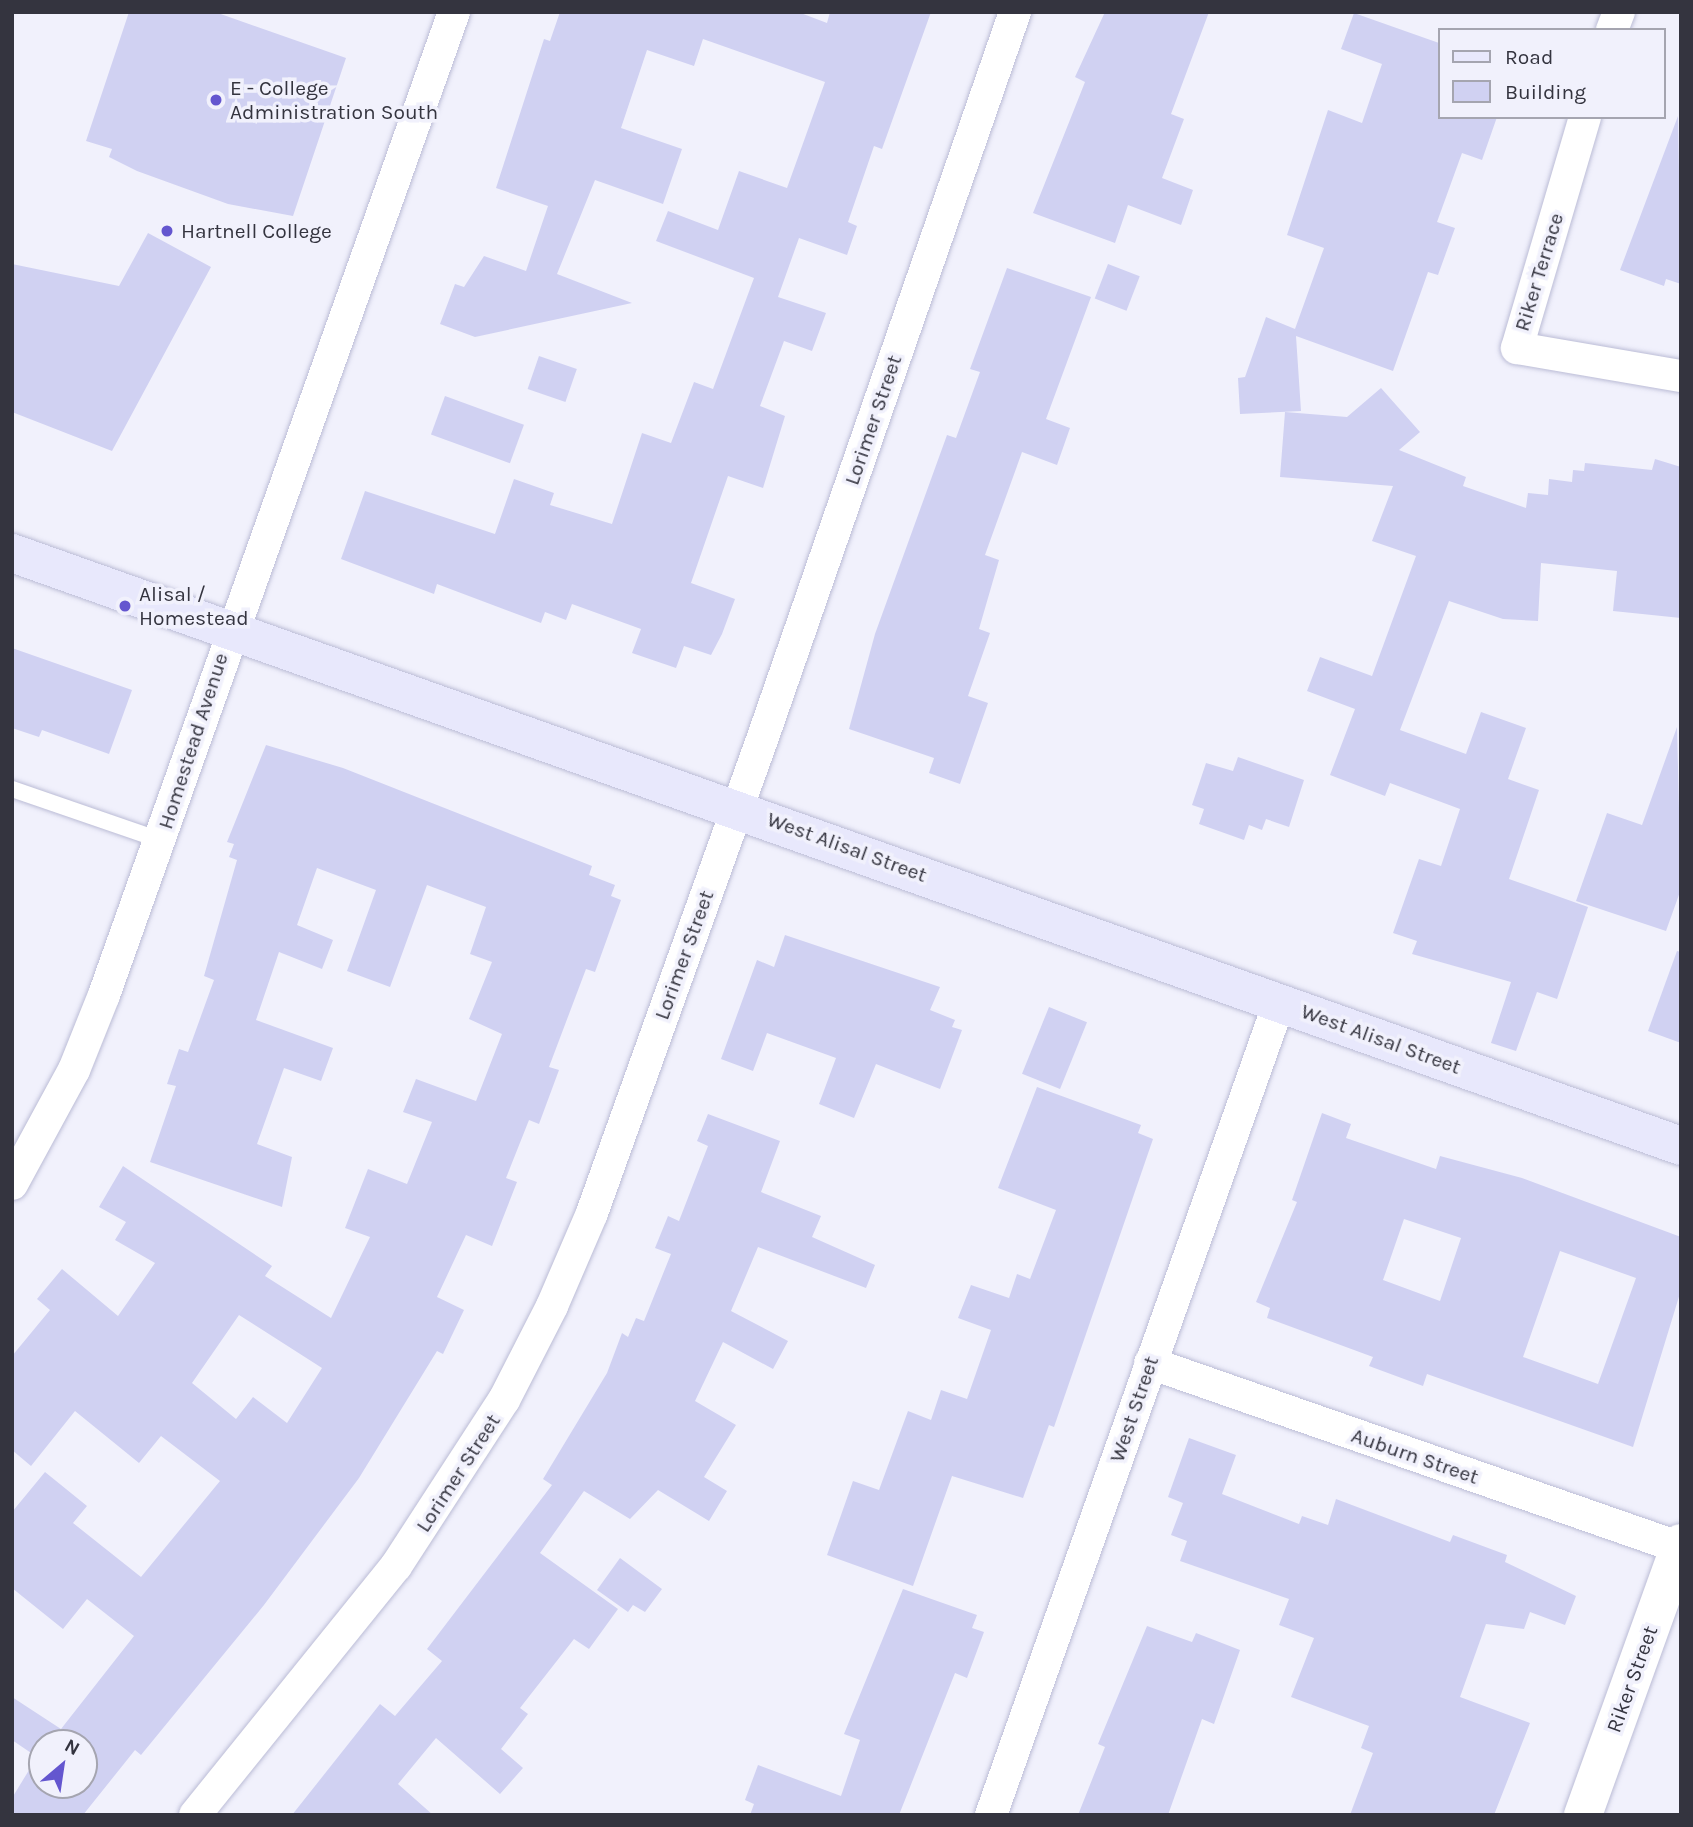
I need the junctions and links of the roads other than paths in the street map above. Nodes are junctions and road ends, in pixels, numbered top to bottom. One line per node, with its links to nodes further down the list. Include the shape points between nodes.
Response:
1 (454, 12): 6 (street, Homestead Avenue)
2 (1015, 12): 8 (street, Lorimer Street)
3 (1584, 119): 4 (street, Riker Terrace, via 1517,348)
4 (1681, 376)
5 (12, 553): 6 (main road, West Alisal Street)
6 (230, 631): 8 (main road, West Alisal Street); 9 (street, Homestead Avenue)
7 (12, 789): 9 (lane)
8 (736, 807): 10 (main road, West Alisal Street); 16 (street, Lorimer Street, via 592,1213 504,1400 396,1566)
9 (160, 840): 11 (street, Homestead Avenue, via 74,1070)
10 (1279, 1003): 12 (main road, West Alisal Street); 14 (street, West Street)
11 (25, 1138): 13 (street, Homestead Avenue)
12 (1681, 1146)
13 (12, 1184)
14 (1150, 1363): 15 (street, Auburn Street); 17 (street, West Street)
15 (1680, 1546): 18 (street, Riker Street)
16 (195, 1815)
17 (991, 1815)
18 (1583, 1815)

